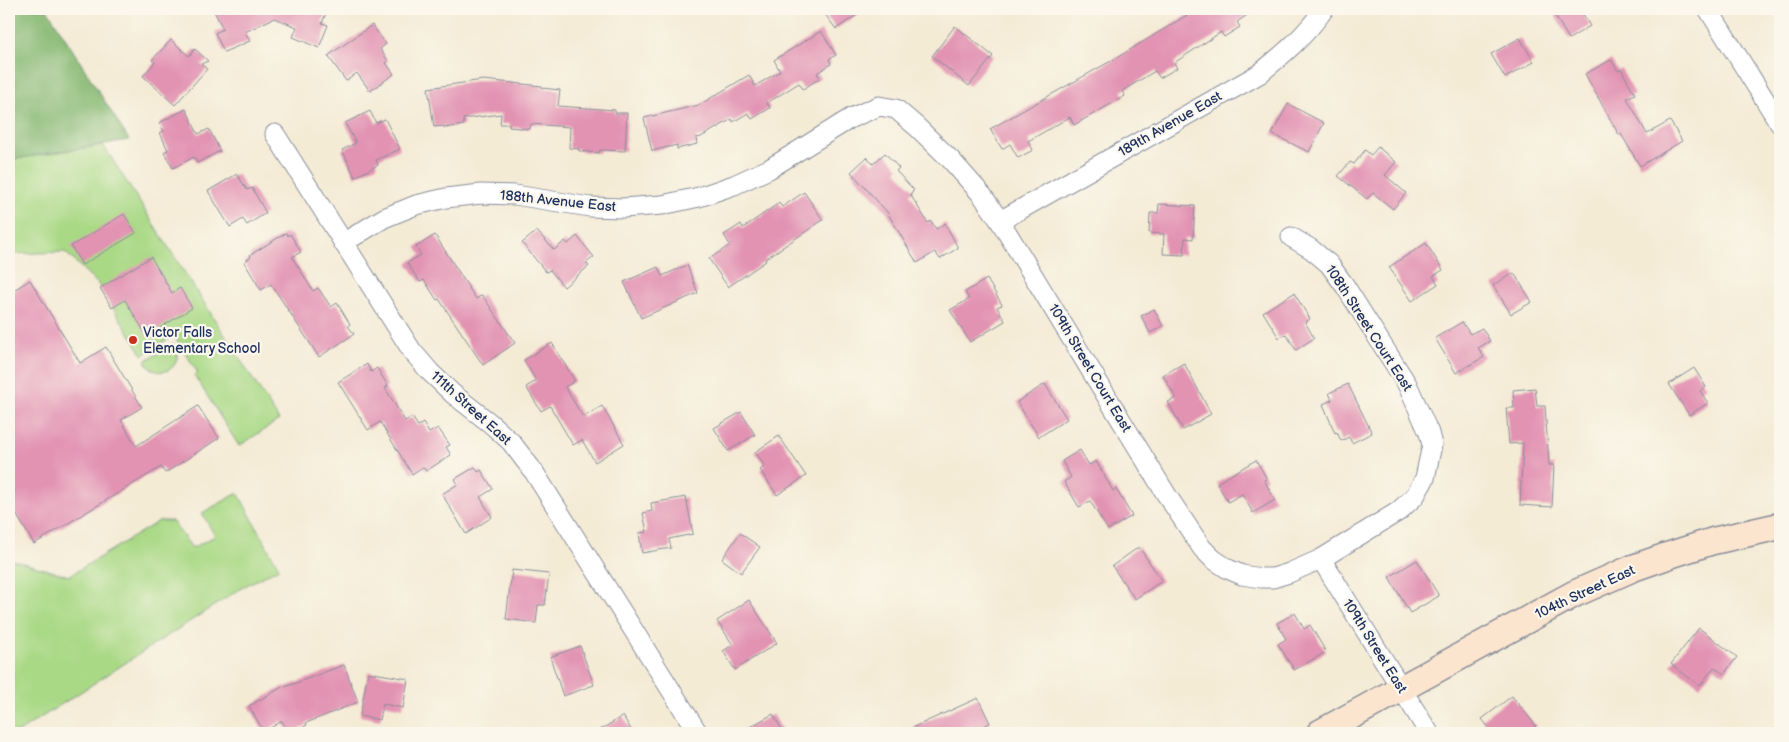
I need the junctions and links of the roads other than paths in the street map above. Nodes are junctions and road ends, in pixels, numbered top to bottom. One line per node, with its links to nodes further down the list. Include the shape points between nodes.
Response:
1 (1324, 9): 6 (street, 189th Avenue East, via 1288,51 1259,74)
2 (1708, 9): 4 (street)
3 (879, 106): 6 (street, 109th Street Court East, via 896,109 917,127 982,195); 8 (street, 188th Avenue East, via 851,118 768,169 699,197 662,205 623,208 590,207 515,195 446,198 416,205 384,218)
4 (1780, 124)
5 (275, 134): 8 (street, 111th Street East)
6 (1000, 221): 10 (street, 109th Street Court East, via 1202,548 1228,569 1261,578 1289,573)
7 (1291, 237): 10 (street, 108th Street Court East, via 1329,264 1345,286 1407,384 1432,445 1425,478 1415,496 1399,511)
8 (343, 243): 12 (street, 111th Street East, via 412,350 430,372 510,442 534,472)
9 (1780, 526): 11 (street, 104th Street East, via 1713,541 1633,568 1574,594)
10 (1321, 559): 11 (street, 109th Street East)
11 (1402, 688): 13 (street, 104th Street East); 14 (street, 109th Street East)
12 (698, 733)
13 (1320, 733)
14 (1429, 733)

